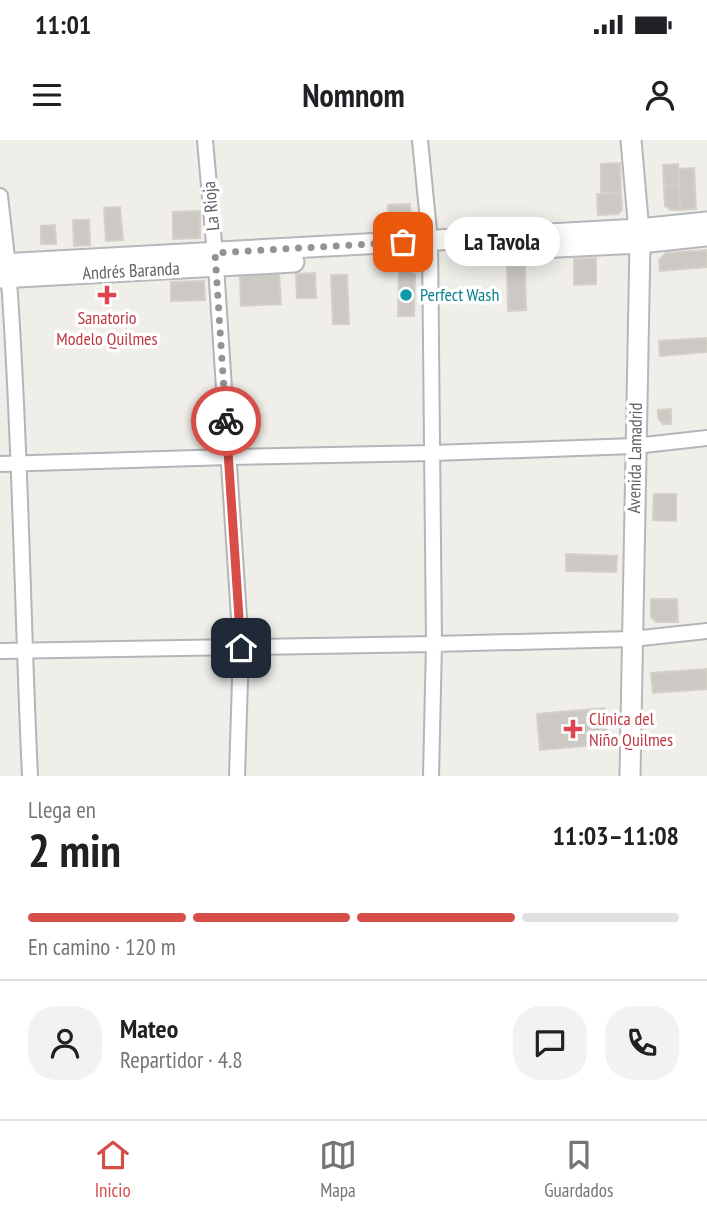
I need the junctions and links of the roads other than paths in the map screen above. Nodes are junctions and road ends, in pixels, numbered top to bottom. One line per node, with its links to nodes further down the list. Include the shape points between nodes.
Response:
1 (205, 140): 9 (street, La Rioja)
2 (420, 140): 8 (street)
3 (631, 140): 6 (main road, Avenida Lamadrid)
4 (0, 196): 10 (street)
5 (707, 222): 6 (main road)
6 (640, 236): 7 (main road); 8 (main road, Andrés Baranda); 12 (main road, Avenida Lamadrid)
7 (707, 236)
8 (430, 247): 9 (main road, Andrés Baranda); 13 (street)
9 (215, 259): 10 (main road, Andrés Baranda); 14 (street, La Rioja)
10 (4, 271): 16 (street)
11 (707, 438): 12 (street)
12 (635, 446): 13 (street); 18 (main road, Avenida Lamadrid)
13 (433, 453): 14 (street); 19 (street)
14 (229, 457): 16 (street); 20 (street, La Rioja)
15 (0, 464): 16 (street)
16 (19, 464): 22 (street)
17 (707, 631): 18 (street)
18 (632, 639): 19 (street); 26 (main road, Avenida Lamadrid)
19 (434, 644): 20 (street); 25 (street)
20 (241, 648): 22 (street); 24 (street, La Rioja)
21 (0, 651): 22 (street)
22 (24, 651): 23 (street)
23 (30, 776)
24 (237, 776)
25 (431, 776)
26 (630, 776)

